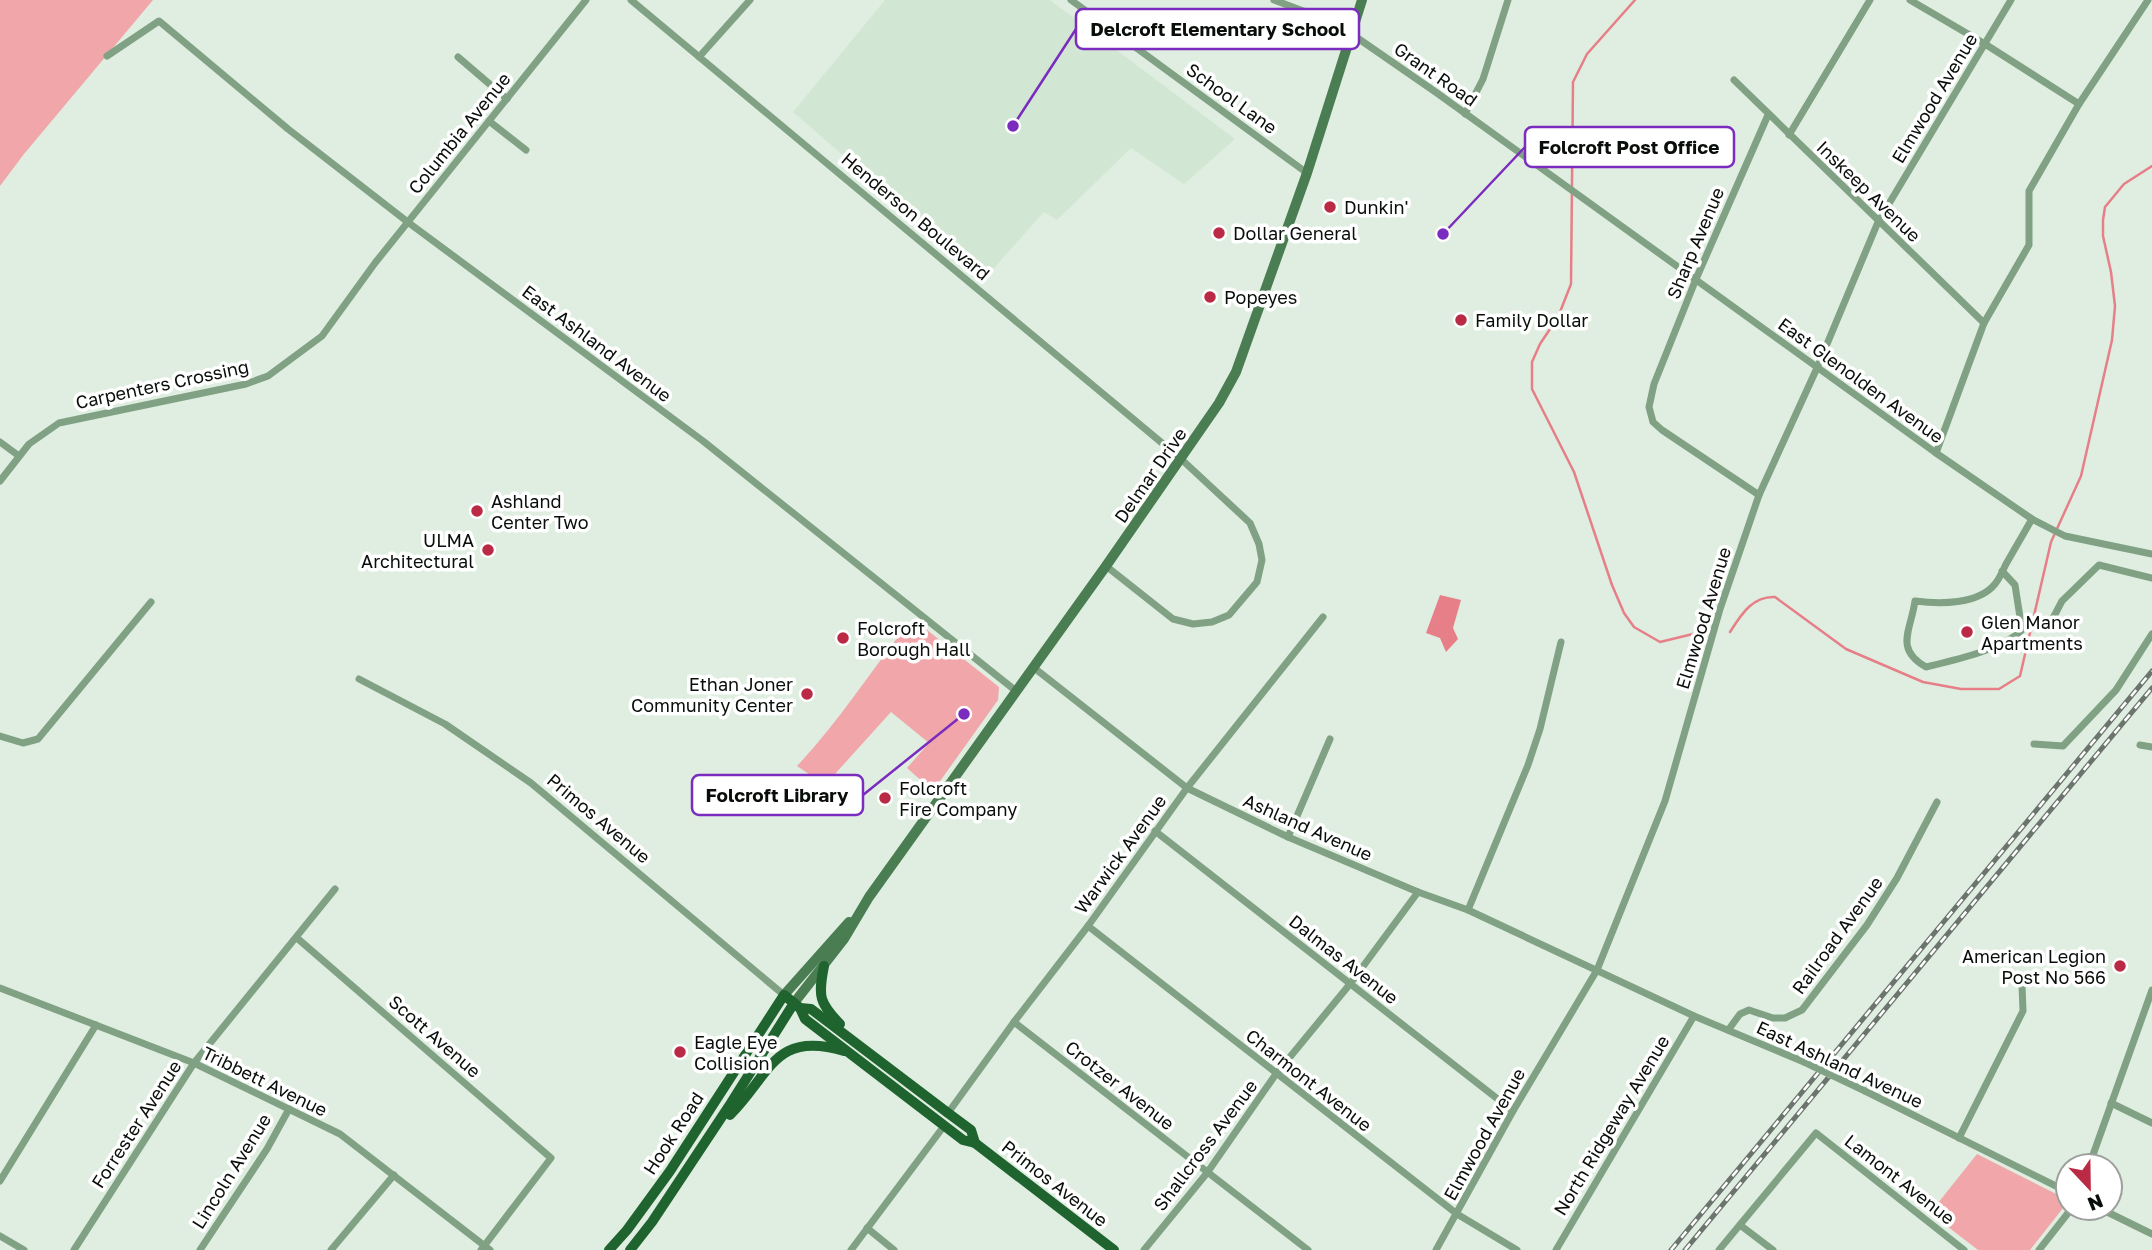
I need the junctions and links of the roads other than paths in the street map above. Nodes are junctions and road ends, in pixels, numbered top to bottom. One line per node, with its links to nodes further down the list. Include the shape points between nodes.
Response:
1 (586, 0): 18 (street, Columbia Avenue)
2 (631, 0): 16 (street, Henderson Boulevard)
3 (750, 0): 16 (street)
4 (1070, 0): 25 (street, School Lane)
5 (1274, 0): 12 (street, Grant Road, via 1335,23)
6 (1362, 0): 12 (street, Delmar Drive)
7 (1508, 0): 20 (street, via 1483,79)
8 (1870, 0): 23 (street)
9 (1910, 0): 13 (street)
10 (2011, 0): 13 (street, Elmwood Avenue)
11 (2148, 0): 19 (street)
12 (1351, 34): 20 (street, Grant Road); 25 (street, Delmar Drive)
13 (1985, 44): 19 (street); 27 (street, Elmwood Avenue)
14 (107, 56): 28 (street, East Ashland Avenue, via 159,21 288,130)
15 (458, 57): 18 (street)
16 (699, 57): 36 (street, Henderson Boulevard)
17 (1734, 80): 21 (street, Inskeep Avenue)
18 (507, 99): 22 (street, Columbia Avenue)
19 (2079, 104): 31 (street, via 2029,191 2029,245)
20 (1465, 114): 26 (street, Grant Road)
21 (1768, 115): 23 (street, Inskeep Avenue); 29 (street, Sharp Avenue)
22 (489, 121): 24 (street); 28 (street, Columbia Avenue)
23 (1789, 135): 27 (street, Inskeep Avenue)
24 (526, 150)
25 (1307, 173): 36 (street, Delmar Drive, via 1236,373)
26 (1571, 192): 29 (street, East Glenolden Avenue)
27 (1878, 222): 31 (street, Inskeep Avenue); 32 (street, Elmwood Avenue)
28 (409, 223): 30 (street, Columbia Avenue); 51 (street, East Ashland Avenue, via 703,441)
29 (1696, 279): 32 (street, East Glenolden Avenue); 38 (street, Sharp Avenue, via 1654,384 1649,407 1653,422)
30 (358, 286): 35 (street, Carpenters Crossing, via 322,336 268,376 59,423)
31 (1984, 323): 34 (street)
32 (1817, 368): 34 (street, East Glenolden Avenue); 38 (street, Elmwood Avenue)
33 (0, 442): 35 (street)
34 (1936, 453): 39 (street, East Glenolden Avenue)
35 (19, 456): 37 (street, Carpenters Crossing)
36 (1180, 458): 41 (street, Delmar Drive); 41 (street, Henderson Boulevard, via 1250,523 1262,561 1257,582 1229,615 1193,624 1173,619)
37 (0, 481)
38 (1759, 495): 68 (street, Elmwood Avenue, via 1720,610 1665,801)
39 (2032, 519): 40 (street, East Glenolden Avenue, via 2065,536); 42 (street)
40 (2152, 554)
41 (1106, 566): 49 (street, Delmar Drive)
42 (2002, 571): 42 (street, via 1994,586 1971,599 1941,604 1915,601 1907,635 1908,652 1914,660 1926,667 2012,640 2022,630 2015,584)
43 (2152, 578): 46 (street, via 2099,565 2062,601)
44 (151, 602): 52 (street, via 38,739 23,744)
45 (1323, 617): 57 (street, Warwick Avenue)
46 (2052, 620)
47 (2152, 634): 54 (street, via 2116,690 2063,746)
48 (1561, 642): 63 (street, via 1528,765)
49 (1033, 667): 51 (street, Delmar Drive); 57 (street, Ashland Avenue)
50 (359, 678): 73 (street, Primos Avenue, via 445,724 531,783)
51 (1016, 691): 64 (street, Delmar Drive)
52 (0, 736)
53 (1330, 739): 60 (street)
54 (2034, 744)
55 (2140, 745): 56 (street)
56 (2152, 747)
57 (1187, 788): 59 (street, Warwick Avenue); 60 (street, Ashland Avenue)
58 (1937, 802): 79 (street, Railroad Avenue, via 1867,925 1802,1010 1773,1018 1749,1010)
59 (1155, 831): 65 (street, Warwick Avenue); 69 (street, Dalmas Avenue)
60 (1288, 837): 62 (street, Ashland Avenue)
61 (335, 889): 66 (street, Forrester Avenue)
62 (1418, 892): 63 (street, Ashland Avenue); 69 (street, Shallcross Avenue)
63 (1468, 910): 68 (street, Ashland Avenue)
64 (858, 913): 67 (street, Delmar Drive); 73 (street, Delmar Drive)
65 (1088, 926): 77 (street, Warwick Avenue); 83 (street, Charmont Avenue)
66 (297, 938): 82 (street, Forrester Avenue); 105 (street, Scott Avenue, via 551,1158)
67 (824, 966): 75 (street, Delmar Drive); 80 (main road, via 822,1003)
68 (1597, 970): 76 (street, East Ashland Avenue); 86 (street, Elmwood Avenue)
69 (1350, 984): 83 (street, Shallcross Avenue); 86 (street, Dalmas Avenue)
70 (2022, 985): 91 (street, via 2023,1011)
71 (0, 988): 78 (street, Tribbett Avenue)
72 (2152, 990): 74 (street)
73 (783, 995): 75 (main road, Primos Avenue); 110 (main road, Hook Road, via 670,1171)
74 (2150, 1004): 84 (street)
75 (797, 1006): 80 (main road, Primos Avenue, via 811,1009); 81 (main road, Primos Avenue, via 805,1019); 90 (main road, Hook Road)
76 (1694, 1016): 79 (street, East Ashland Avenue); 119 (street, North Ridgeway Avenue)
77 (1014, 1022): 87 (street, Warwick Avenue); 94 (street, Crotzer Avenue)
78 (96, 1025): 82 (street, Tribbett Avenue); 96 (street)
79 (1729, 1029): 91 (street, East Ashland Avenue, bridge)
80 (856, 1042): 87 (main road, Primos Avenue)
81 (849, 1052): 89 (main road, Primos Avenue); 90 (main road, via 807,1044 784,1053)
82 (194, 1063): 85 (street, Tribbett Avenue); 107 (street, Forrester Avenue)
83 (1276, 1074): 94 (street, Shallcross Avenue); 98 (street, Charmont Avenue)
84 (2111, 1103): 88 (street); 93 (street)
85 (289, 1109): 95 (street, Tribbett Avenue, via 340,1135); 108 (street, Lincoln Avenue)
86 (1513, 1111): 98 (street, Elmwood Avenue)
87 (948, 1113): 92 (main road, Primos Avenue, via 971,1130)
88 (2152, 1124)
89 (944, 1126): 92 (main road, Primos Avenue); 102 (street)
90 (715, 1128): 111 (main road, Hook Road)
91 (1959, 1138): 97 (street, East Ashland Avenue)
92 (975, 1143): 114 (main road, Primos Avenue, via 1101,1245)
93 (2093, 1152)
94 (1207, 1173): 115 (street, Shallcross Avenue); 116 (street, Crotzer Avenue)
95 (394, 1175): 105 (street, Tribbett Avenue); 109 (street)
96 (0, 1181)
97 (2054, 1185)
98 (1457, 1214): 117 (street, Elmwood Avenue); 118 (street, Charmont Avenue)
99 (2124, 1220): 103 (street)
100 (2061, 1222): 123 (street)
101 (1741, 1225): 120 (street); 121 (street); 122 (street, Lamont Avenue, via 1816,1133)
102 (867, 1228): 112 (street); 113 (street)
103 (2152, 1234)
104 (0, 1236): 106 (street)
105 (486, 1249)
106 (24, 1250)
107 (74, 1250)
108 (200, 1250)
109 (331, 1250)
110 (609, 1250)
111 (630, 1250)
112 (851, 1250)
113 (894, 1250)
114 (1114, 1250)
115 (1144, 1250)
116 (1308, 1250)
117 (1436, 1250)
118 (1517, 1250)
119 (1556, 1250)
120 (1719, 1250)
121 (1773, 1250)
122 (1964, 1250)
123 (2039, 1250)

